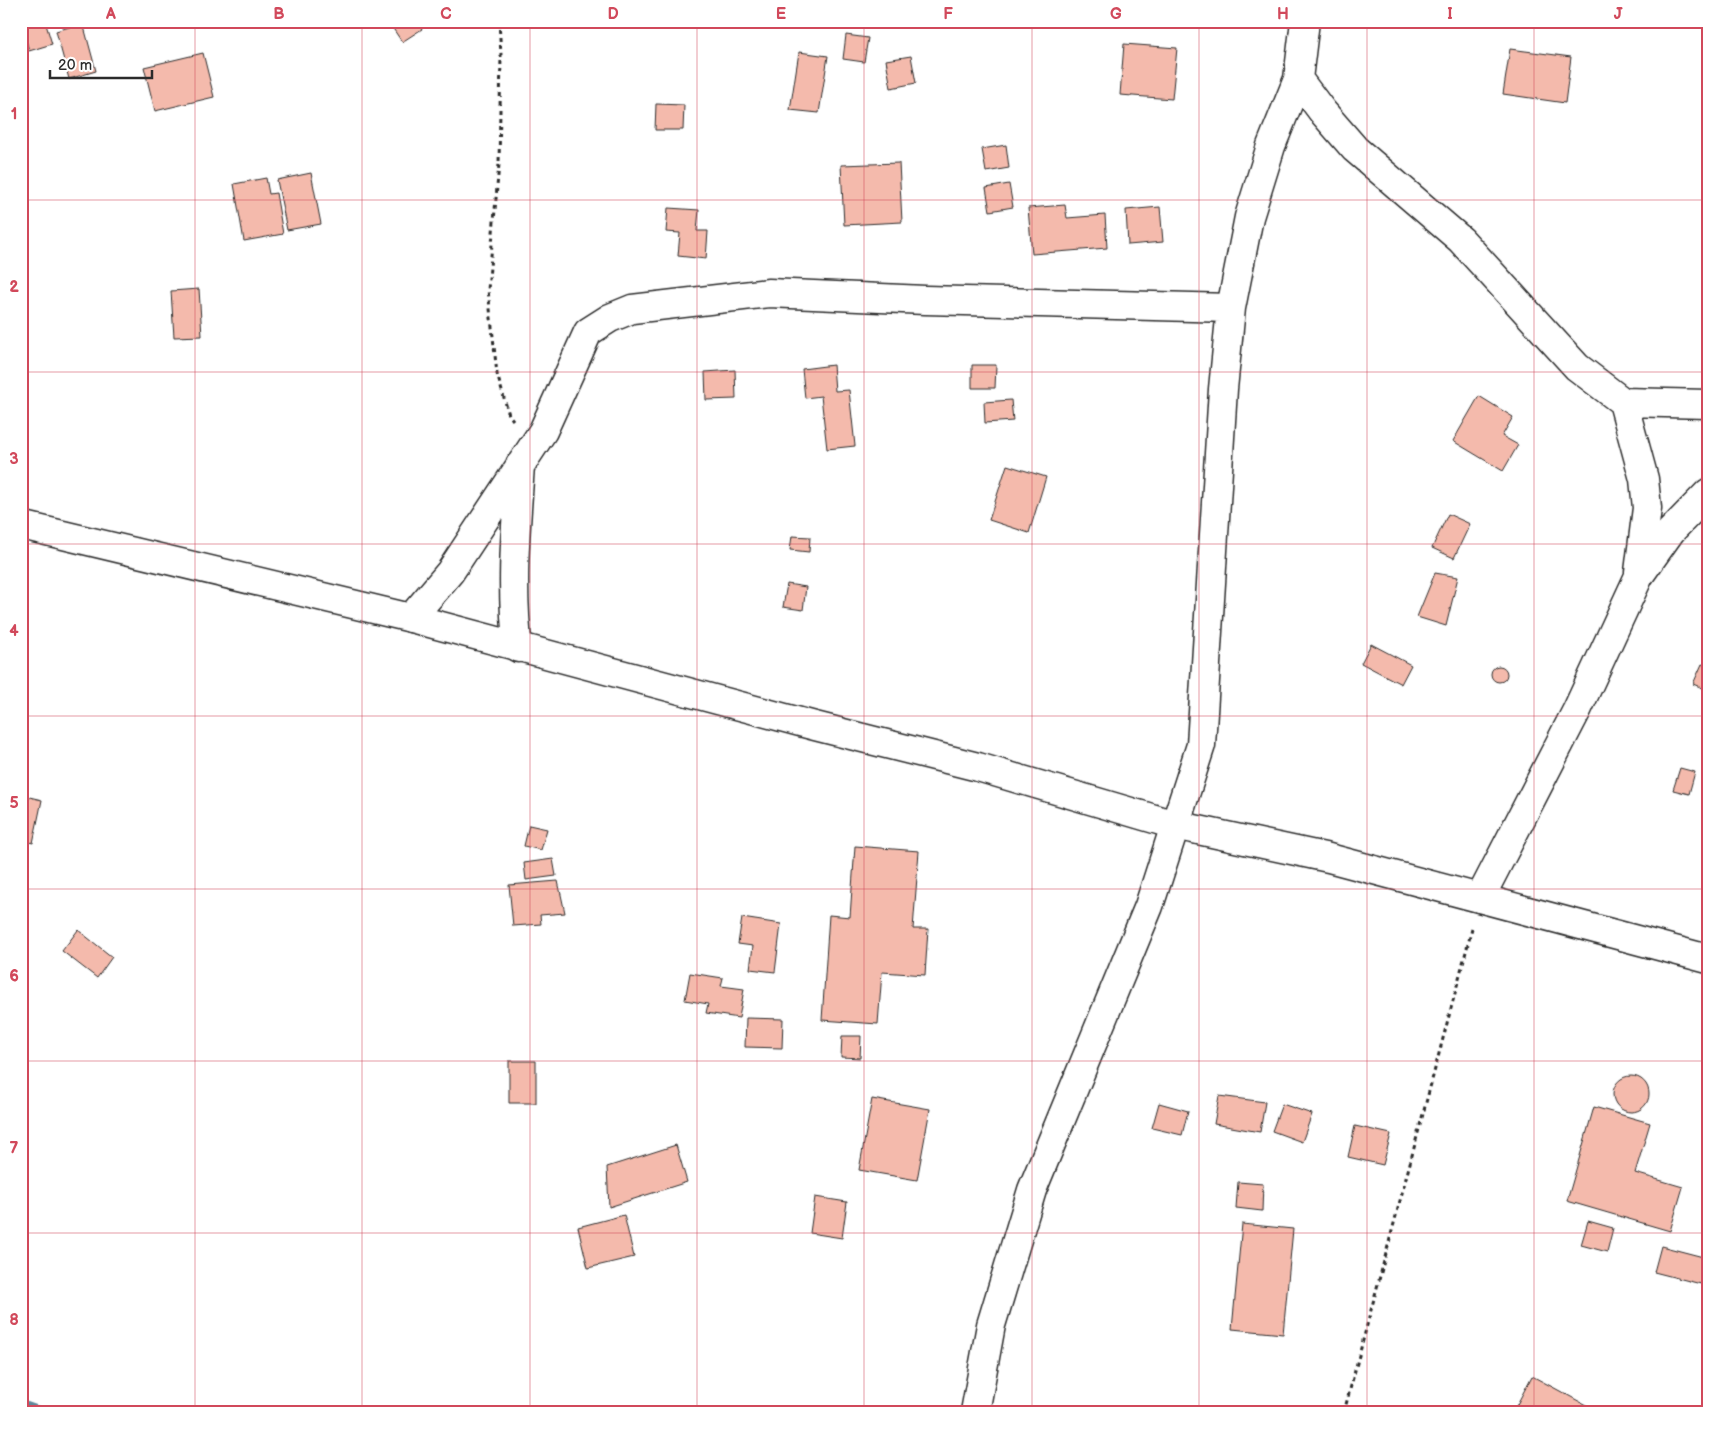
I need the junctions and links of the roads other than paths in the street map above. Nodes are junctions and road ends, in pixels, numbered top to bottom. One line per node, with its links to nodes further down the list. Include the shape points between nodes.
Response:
1 (1305, 21): 2 (street)
2 (1298, 78): 3 (street, via 1271,146 1249,218); 4 (street, via 1356,149 1461,240 1577,366)
3 (1231, 308): 6 (street, via 769,294 632,309 588,332 543,431); 12 (street, via 1201,745)
4 (1623, 402): 5 (street); 9 (street, via 1644,479 1647,508)
5 (1708, 404)
6 (526, 456): 10 (street, via 450,572); 11 (street, via 514,560 513,615)
7 (1708, 493): 9 (street, via 1672,530)
8 (21, 525): 10 (street)
9 (1639, 576): 13 (street, via 1577,710)
10 (411, 618): 11 (street)
11 (518, 648): 12 (street, via 978,767)
12 (1175, 825): 13 (street, via 1329,858); 15 (street, via 1149,906 1032,1190 991,1325)
13 (1480, 898): 14 (street)
14 (1708, 959)
15 (975, 1412)

